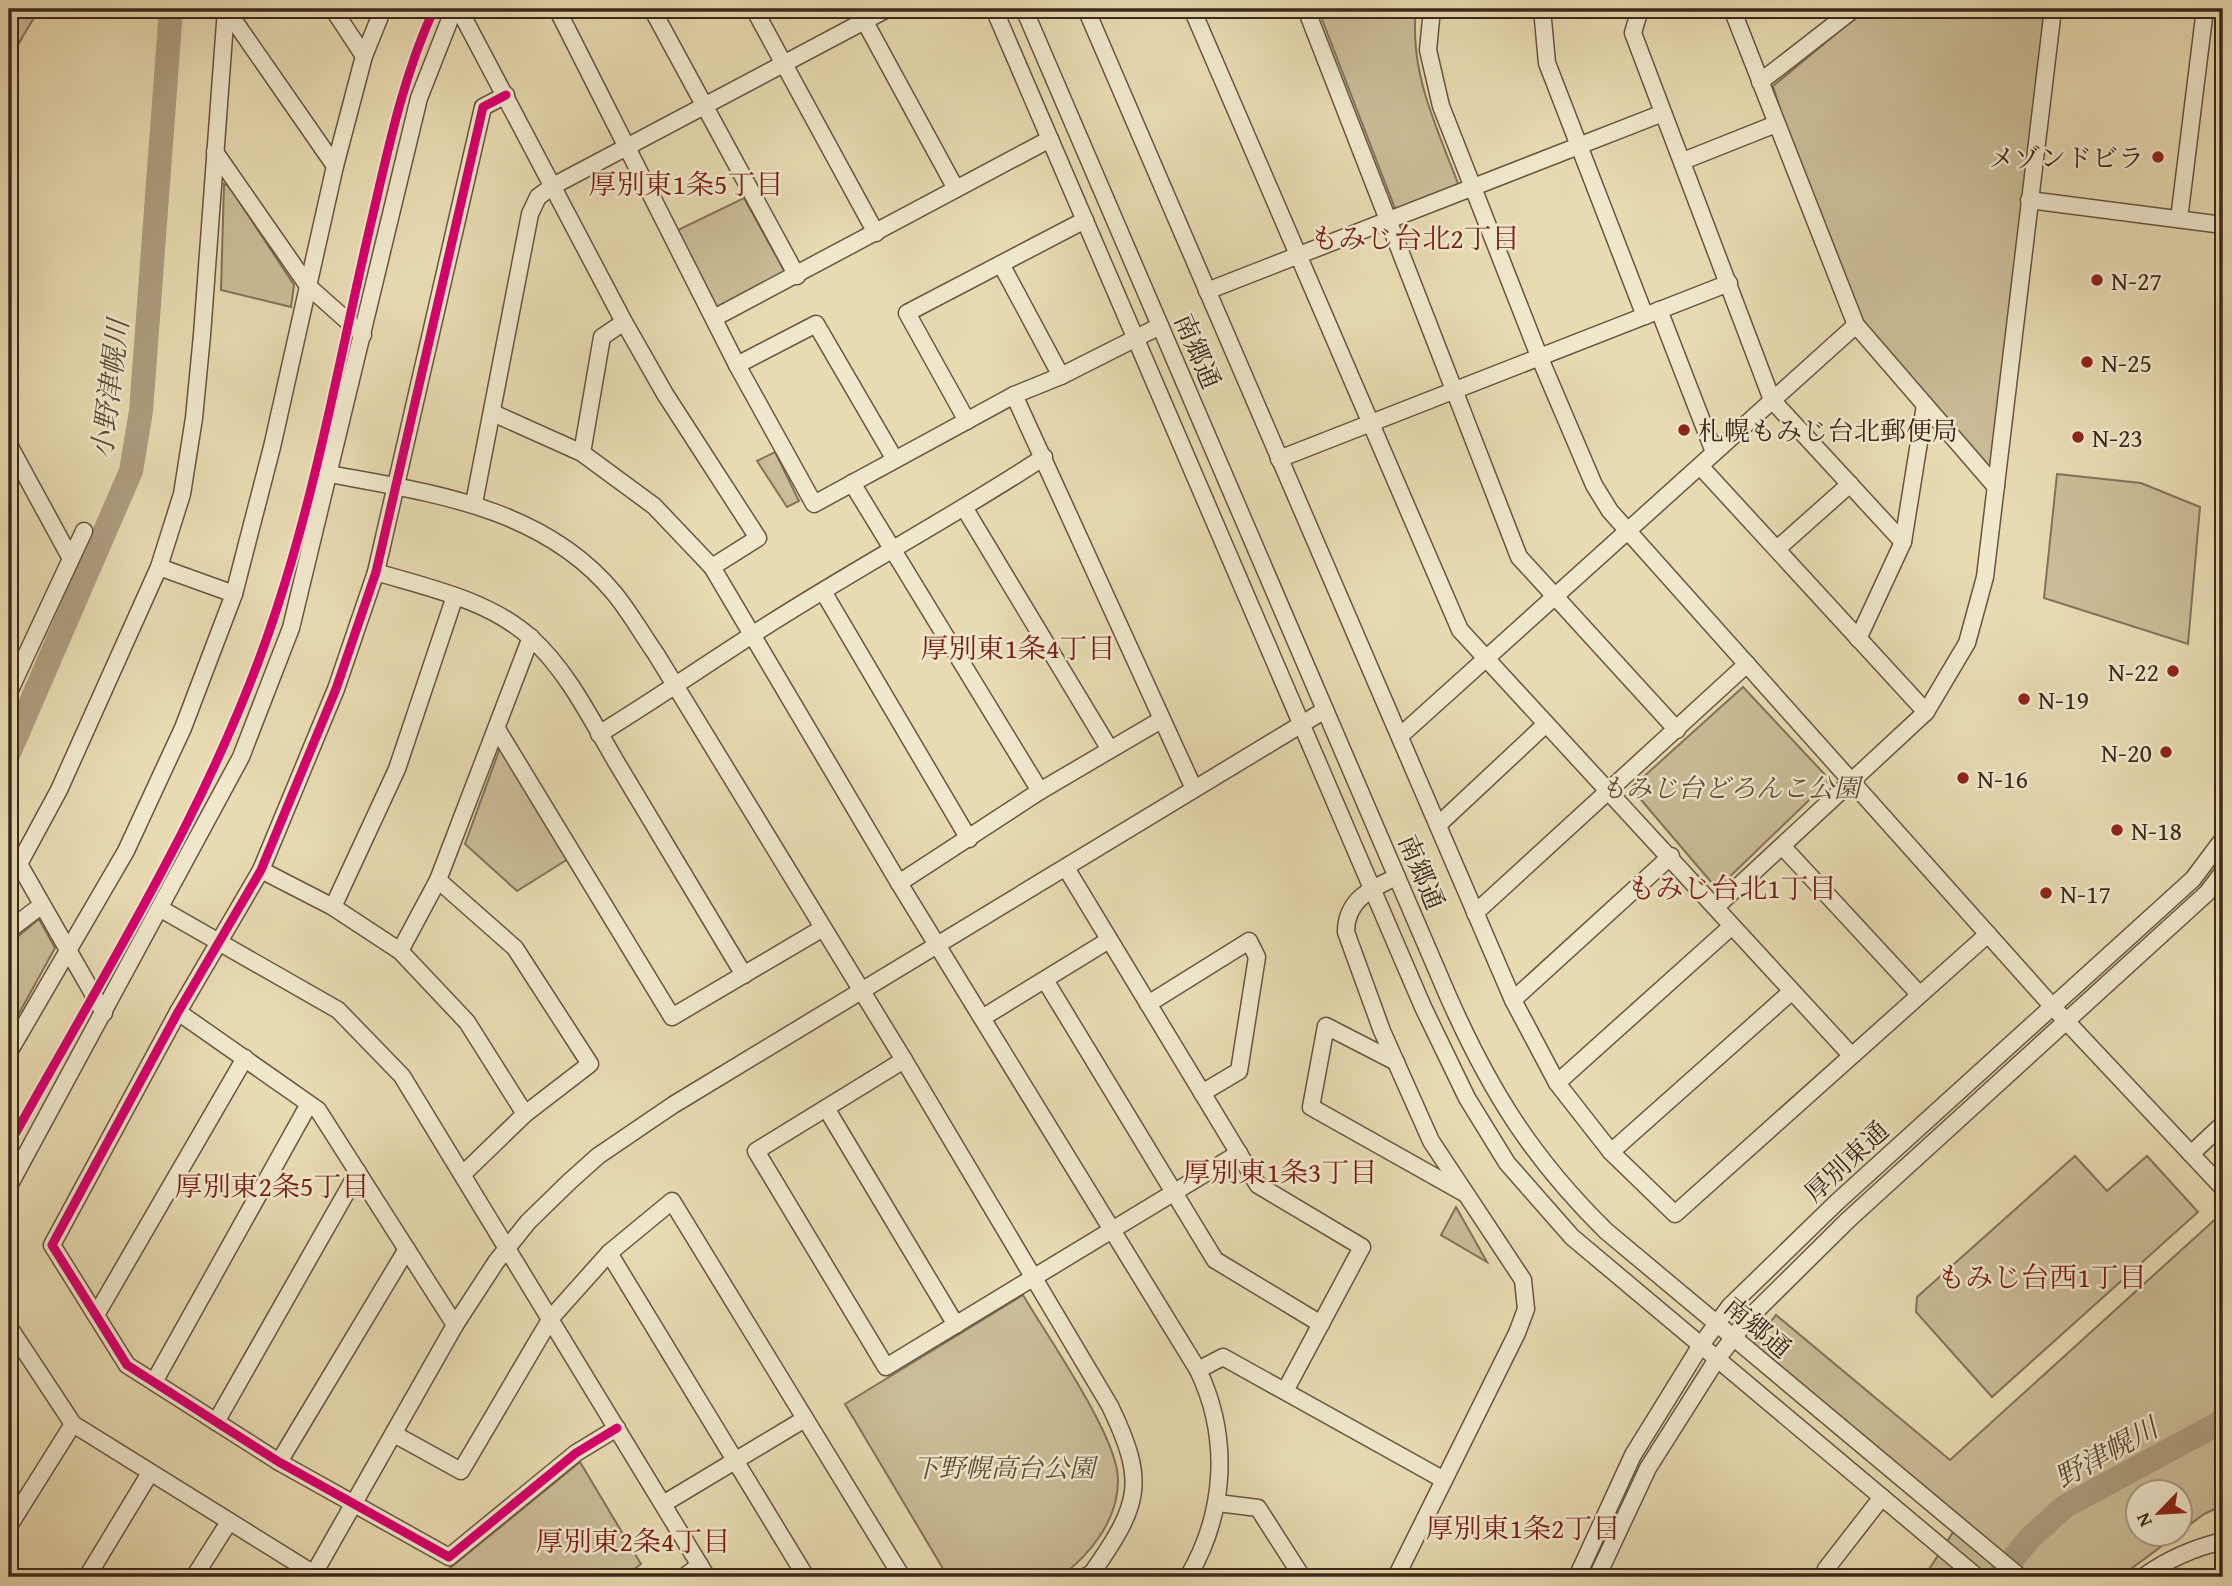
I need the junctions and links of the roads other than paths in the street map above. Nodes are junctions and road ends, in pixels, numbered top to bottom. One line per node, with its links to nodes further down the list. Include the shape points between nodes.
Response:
1 (226, 9): 32 (street); 34 (street)
2 (332, 9): 22 (street)
3 (383, 9): 22 (street)
4 (457, 9): 25 (street); 55 (street, via 419,98)
5 (652, 9): 26 (street)
6 (754, 9): 23 (street)
7 (887, 9): 21 (street)
8 (994, 9): 29 (street, 南郷通)
9 (1024, 9): 54 (street, 南郷通)
10 (1086, 9): 49 (street)
11 (1306, 9): 41 (street)
12 (1432, 9): 36 (street, via 1428,50 1441,106)
13 (1542, 9): 31 (street, via 1547,63)
14 (1640, 9): 27 (street, via 1633,33)
15 (1732, 9): 24 (street)
16 (1854, 9): 24 (street)
17 (2053, 9): 38 (street)
18 (2205, 9): 39 (street)
19 (560, 10): 30 (street)
20 (1196, 10): 44 (street)
21 (862, 15): 23 (street); 37 (street)
22 (364, 56): 34 (street)
23 (783, 64): 26 (street); 43 (street)
24 (1760, 82): 28 (street)
25 (506, 95): 35 (street); 77 (street, via 483,107)
26 (705, 105): 30 (street); 46 (street)
27 (1663, 113): 31 (street); 33 (street)
28 (1776, 124): 33 (street); 53 (street)
29 (1050, 139): 37 (street); 40 (street, 南郷通)
30 (629, 147): 35 (street); 51 (street)
31 (1578, 148): 36 (street); 50 (street)
32 (215, 152): 48 (street); 87 (street, via 194,418 182,494)
33 (1683, 161): 47 (street)
34 (335, 166): 48 (street)
35 (553, 186): 52 (street); 64 (street, via 538,197 530,214)
36 (1475, 189): 41 (street); 57 (street)
37 (956, 190): 43 (street)
38 (2029, 200): 39 (street); 78 (street)
39 (2179, 219): 42 (street)
40 (1084, 220): 45 (street); 56 (street, 南郷通)
41 (1387, 222): 44 (street); 60 (street)
42 (2223, 225)
43 (876, 233): 46 (street)
44 (1298, 256): 49 (street); 66 (street)
45 (1001, 264): 59 (street); 65 (street, via 907,313)
46 (797, 276): 51 (street)
47 (1728, 283): 50 (street); 62 (street)
48 (308, 286): 55 (street); 91 (street)
49 (1206, 292): 72 (street)
50 (1652, 313): 57 (street); 68 (street)
51 (713, 318): 58 (street)
52 (624, 322): 69 (street, via 602,337); 88 (street, via 665,394 763,534)
53 (1856, 325): 62 (street); 63 (street)
54 (1160, 326): 56 (street); 101 (street, 南郷通)
55 (363, 335): 74 (street)
56 (1135, 338): 59 (street); 104 (street, 南郷通)
57 (1539, 356): 60 (street); 82 (street, via 1594,485)
58 (737, 365): 71 (street, via 816,324); 75 (street, via 814,504)
59 (1062, 376): 61 (street)
60 (1453, 389): 66 (street); 93 (street, via 1519,557)
61 (1014, 395): 65 (street); 70 (street)
62 (1772, 400): 68 (street); 76 (street)
63 (1925, 405): 78 (street); 83 (street)
64 (493, 413): 69 (street); 79 (street)
65 (967, 421): 71 (street)
66 (1371, 421): 72 (street); 97 (street, via 1460,630)
67 (9, 445): 86 (street)
68 (1714, 452): 73 (street)
69 (582, 453): 88 (street, via 654,506)
70 (1044, 457): 80 (street); 103 (street)
71 (894, 458): 75 (street)
72 (1279, 459): 109 (street)
73 (1700, 466): 82 (street); 85 (street)
74 (330, 474): 77 (street); 130 (street, via 286,641 241,757)
75 (852, 483): 84 (street)
76 (1850, 484): 83 (street); 85 (street)
77 (397, 487): 79 (street); 89 (street)
78 (1996, 487): 102 (street, via 1985,577 1967,643)
79 (474, 503): 99 (street, via 540,532 578,560 613,592)
80 (965, 509): 84 (street); 110 (street)
81 (84, 531): 86 (street)
82 (1628, 533): 93 (street); 98 (street)
83 (1903, 542): 96 (street)
84 (894, 549): 90 (street); 113 (street)
85 (1777, 549): 96 (street)
86 (70, 557): 100 (street)
87 (159, 567): 91 (street); 127 (street, via 60,790 19,864)
88 (712, 567): 94 (street)
89 (376, 572): 92 (street); 121 (street, via 336,689)
90 (824, 593): 94 (street); 116 (street)
91 (234, 594): 139 (street, via 183,728 143,814)
92 (455, 596): 95 (street, via 491,610); 128 (street, via 397,769)
93 (1555, 597): 97 (street); 107 (street)
94 (752, 634): 99 (street); 125 (street)
95 (531, 637): 106 (street); 108 (street)
96 (1858, 639): 102 (street)
97 (1487, 659): 105 (street); 109 (street)
98 (1747, 664): 107 (street); 111 (street)
99 (676, 687): 108 (street); 133 (street)
100 (9, 692)
101 (1325, 710): 104 (street); 123 (street, 南郷通)
102 (1926, 712): 111 (street)
103 (1161, 720): 110 (street); 112 (street)
104 (1302, 724): 112 (street); 126 (street, 南郷通)
105 (1546, 724): 114 (street); 115 (street)
106 (497, 729): 124 (street); 141 (street, via 672,1017)
107 (1677, 730): 114 (street)
108 (599, 734): 141 (street)
109 (1400, 736): 115 (street)
110 (1109, 748): 113 (street)
111 (1853, 782): 118 (street); 135 (street)
112 (1194, 789): 120 (street)
113 (1040, 791): 116 (street)
114 (1610, 792): 119 (street); 131 (street)
115 (1438, 825): 131 (street)
116 (969, 839): 125 (street)
117 (2223, 839): 148 (street, 厚別東通, via 2193,879)
118 (1783, 847): 129 (street); 145 (street)
119 (1671, 856): 129 (street); 146 (street)
120 (1066, 867): 136 (street); 138 (street)
121 (261, 870): 128 (street); 137 (street)
122 (2223, 872): 152 (street, 厚別東通)
123 (1397, 877): 126 (street); 181 (street, 南郷通, via 1470,1044 1519,1131 1598,1224)
124 (438, 880): 140 (street); 162 (street, via 515,948 590,1064)
125 (899, 883): 138 (street)
126 (1372, 888): 157 (street, via 1354,903 1346,932); 187 (street, 南郷通, via 1445,1057 1507,1163 1572,1237)
127 (42, 905): 134 (street); 139 (street)
128 (333, 907): 140 (street)
129 (1716, 907): 132 (street)
130 (161, 909): 137 (street); 150 (street)
131 (1475, 913): 146 (street)
132 (1732, 926): 144 (street); 158 (street)
133 (823, 928): 141 (street); 143 (street)
134 (9, 930)
135 (1988, 934): 145 (street); 148 (street)
136 (1110, 940): 142 (street); 147 (street)
137 (219, 941): 149 (street); 168 (street, via 338,1010 372,1042 402,1076)
138 (938, 945): 143 (street); 151 (street)
139 (68, 946): 150 (street); 153 (street)
140 (400, 951): 162 (street, via 467,1022)
141 (744, 975)
142 (1045, 980): 151 (street); 171 (street)
143 (862, 991): 156 (street); 174 (street, via 598,1156)
144 (1791, 992): 154 (street); 164 (street)
145 (1919, 994): 154 (street)
146 (1513, 1000): 158 (street)
147 (1148, 1004): 159 (street); 159 (street, via 1249,941 1257,957 1239,1071)
148 (2052, 1006): 152 (street); 181 (street, 厚別東通, via 1837,1202)
149 (178, 1012): 155 (street); 178 (street, via 52,1245)
150 (104, 1013): 169 (street)
151 (982, 1018): 173 (street)
152 (2067, 1021): 166 (street); 185 (street, 厚別東通, via 1848,1220)
153 (9, 1052)
154 (1850, 1054): 164 (street, via 1675,1214)
155 (244, 1058): 160 (street); 178 (street)
156 (904, 1060): 161 (street); 177 (street)
157 (1396, 1062): 172 (street, via 1431,1142); 172 (street, via 1326,1026 1311,1107)
158 (1557, 1083): 164 (street)
159 (1202, 1093): 165 (street)
160 (309, 1104): 167 (street, via 318,1110); 191 (street)
161 (827, 1108): 183 (street); 183 (street, via 756,1151 887,1367)
162 (525, 1114): 168 (street)
163 (2223, 1124): 166 (street)
164 (1611, 1152)
165 (1239, 1153): 171 (street); 180 (street, via 1258,1185 1362,1247)
166 (2191, 1154): 170 (street)
167 (358, 1172): 175 (street); 194 (street)
168 (463, 1174): 174 (street)
169 (9, 1186)
170 (2223, 1188)
171 (1174, 1193): 173 (street); 180 (street, via 1215,1260)
172 (1466, 1195): 201 (street, via 1523,1280 1526,1309)
173 (1112, 1230): 177 (street); 190 (street)
174 (508, 1247): 179 (street); 182 (street)
175 (407, 1249): 182 (street); 199 (street)
176 (609, 1253): 179 (street); 193 (street, via 672,1201); 198 (street)
177 (1032, 1279): 183 (street); 216 (street, via 1110,1406 1129,1446 1135,1488 1121,1531)
178 (96, 1315): 191 (street, via 127,1365)
179 (551, 1318): 196 (street); 197 (street, via 461,1471)
180 (1321, 1324): 192 (street)
181 (1716, 1324): 185 (street, 南郷通); 187 (street, 厚別東通)
182 (454, 1325): 197 (street)
183 (956, 1325)
184 (9, 1327): 186 (street)
185 (1733, 1338): 189 (street, 厚別東通); 224 (street, 南郷通)
186 (18, 1342): 188 (street); 195 (street)
187 (1701, 1345): 189 (street, 南郷通); 220 (street, 厚別東通, via 1633,1455)
188 (9, 1356)
189 (1717, 1359): 202 (street, 南郷通); 221 (street, 厚別東通, via 1648,1468)
190 (1198, 1370): 192 (street, via 1223,1357); 203 (street, via 1212,1400 1220,1444)
191 (153, 1382): 194 (street)
192 (1284, 1391): 201 (street)
193 (803, 1420): 198 (street); 215 (street)
194 (216, 1422): 199 (street)
195 (72, 1424): 200 (street); 207 (street)
196 (617, 1428): 204 (street); 205 (street, via 576,1453 449,1557)
197 (394, 1434): 205 (street)
198 (734, 1460): 204 (street); 214 (street)
199 (279, 1462): 205 (street)
200 (150, 1473): 206 (street); 211 (street)
201 (1444, 1480): 219 (street)
202 (1882, 1497): 222 (street); 223 (street, 南郷通)
203 (1218, 1503): 217 (street); 218 (street, via 1258,1508 1299,1572)
204 (663, 1504): 209 (street)
205 (353, 1506): 210 (street)
206 (229, 1522): 210 (street); 212 (street)
207 (9, 1527)
208 (2223, 1541): 225 (street, via 2197,1546)
209 (704, 1571): 213 (street)
210 (315, 1576)
211 (87, 1577)
212 (194, 1577)
213 (684, 1577)
214 (806, 1577)
215 (902, 1577)
216 (1085, 1577)
217 (1188, 1577)
218 (1291, 1577)
219 (1396, 1577)
220 (1577, 1577)
221 (1597, 1577)
222 (1823, 1577)
223 (1977, 1577)
224 (2020, 1577)
225 (2143, 1577)

